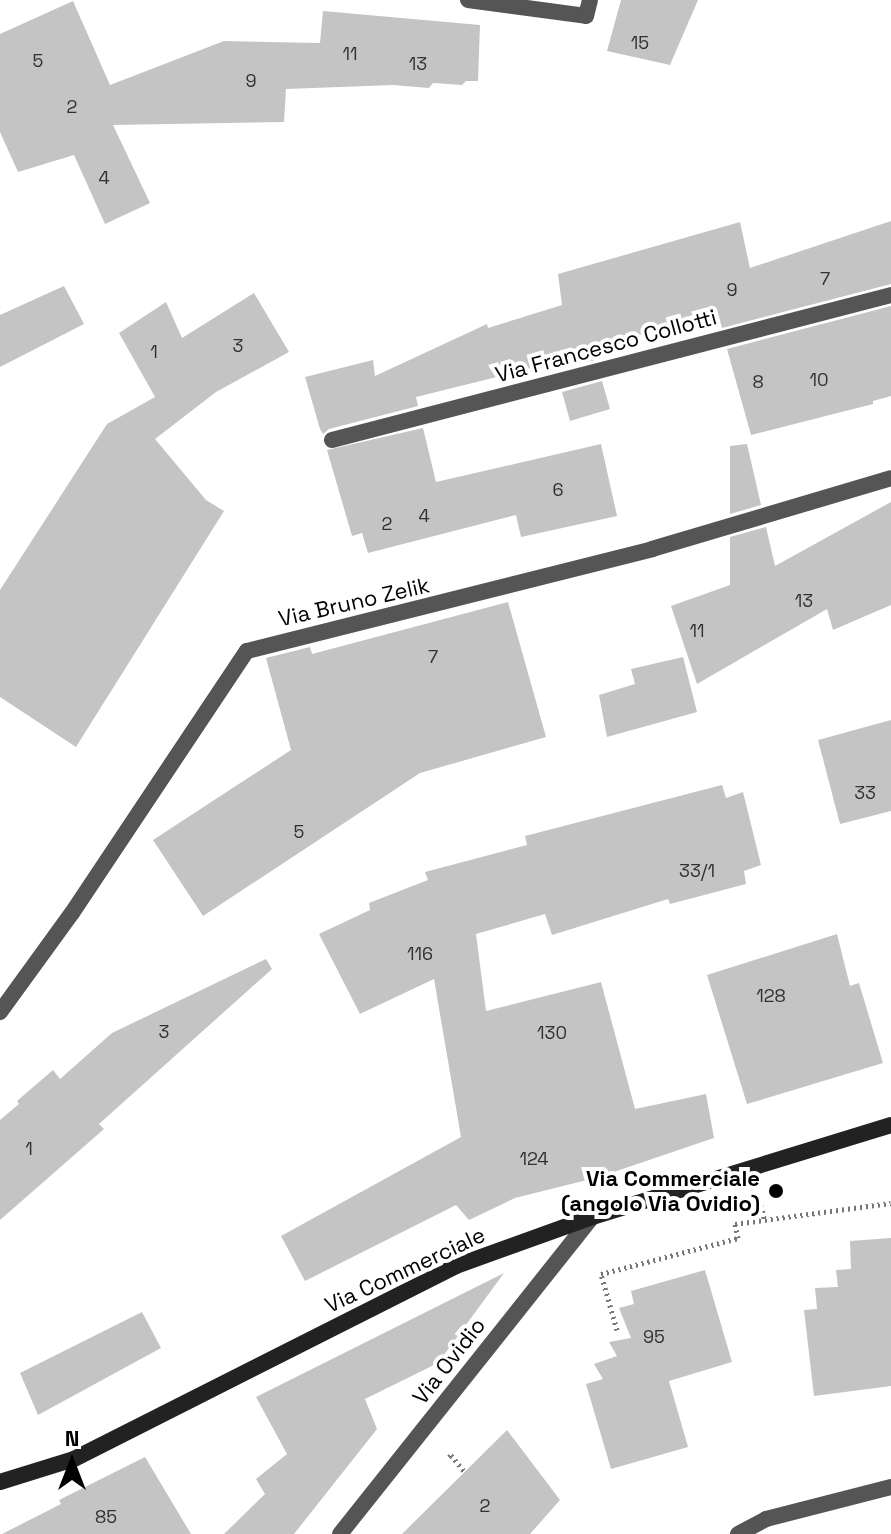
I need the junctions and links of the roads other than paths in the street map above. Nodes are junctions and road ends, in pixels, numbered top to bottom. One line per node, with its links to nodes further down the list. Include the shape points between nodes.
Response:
1 (468, 0): 2 (street, via 586,16)
2 (590, 0)
3 (891, 295): 4 (street, Via Francesco Collotti)
4 (332, 440)
5 (891, 478): 6 (street, Via Bruno Zelik, via 652,549 247,651)
6 (0, 1012)
7 (891, 1125): 8 (main road, Via Commerciale)
8 (592, 1217): 9 (main road, Via Commerciale, via 456,1266 74,1459); 11 (street, Via Ovidio)
9 (0, 1482)
10 (891, 1487): 12 (street, via 766,1519)
11 (340, 1534)
12 (738, 1534)

